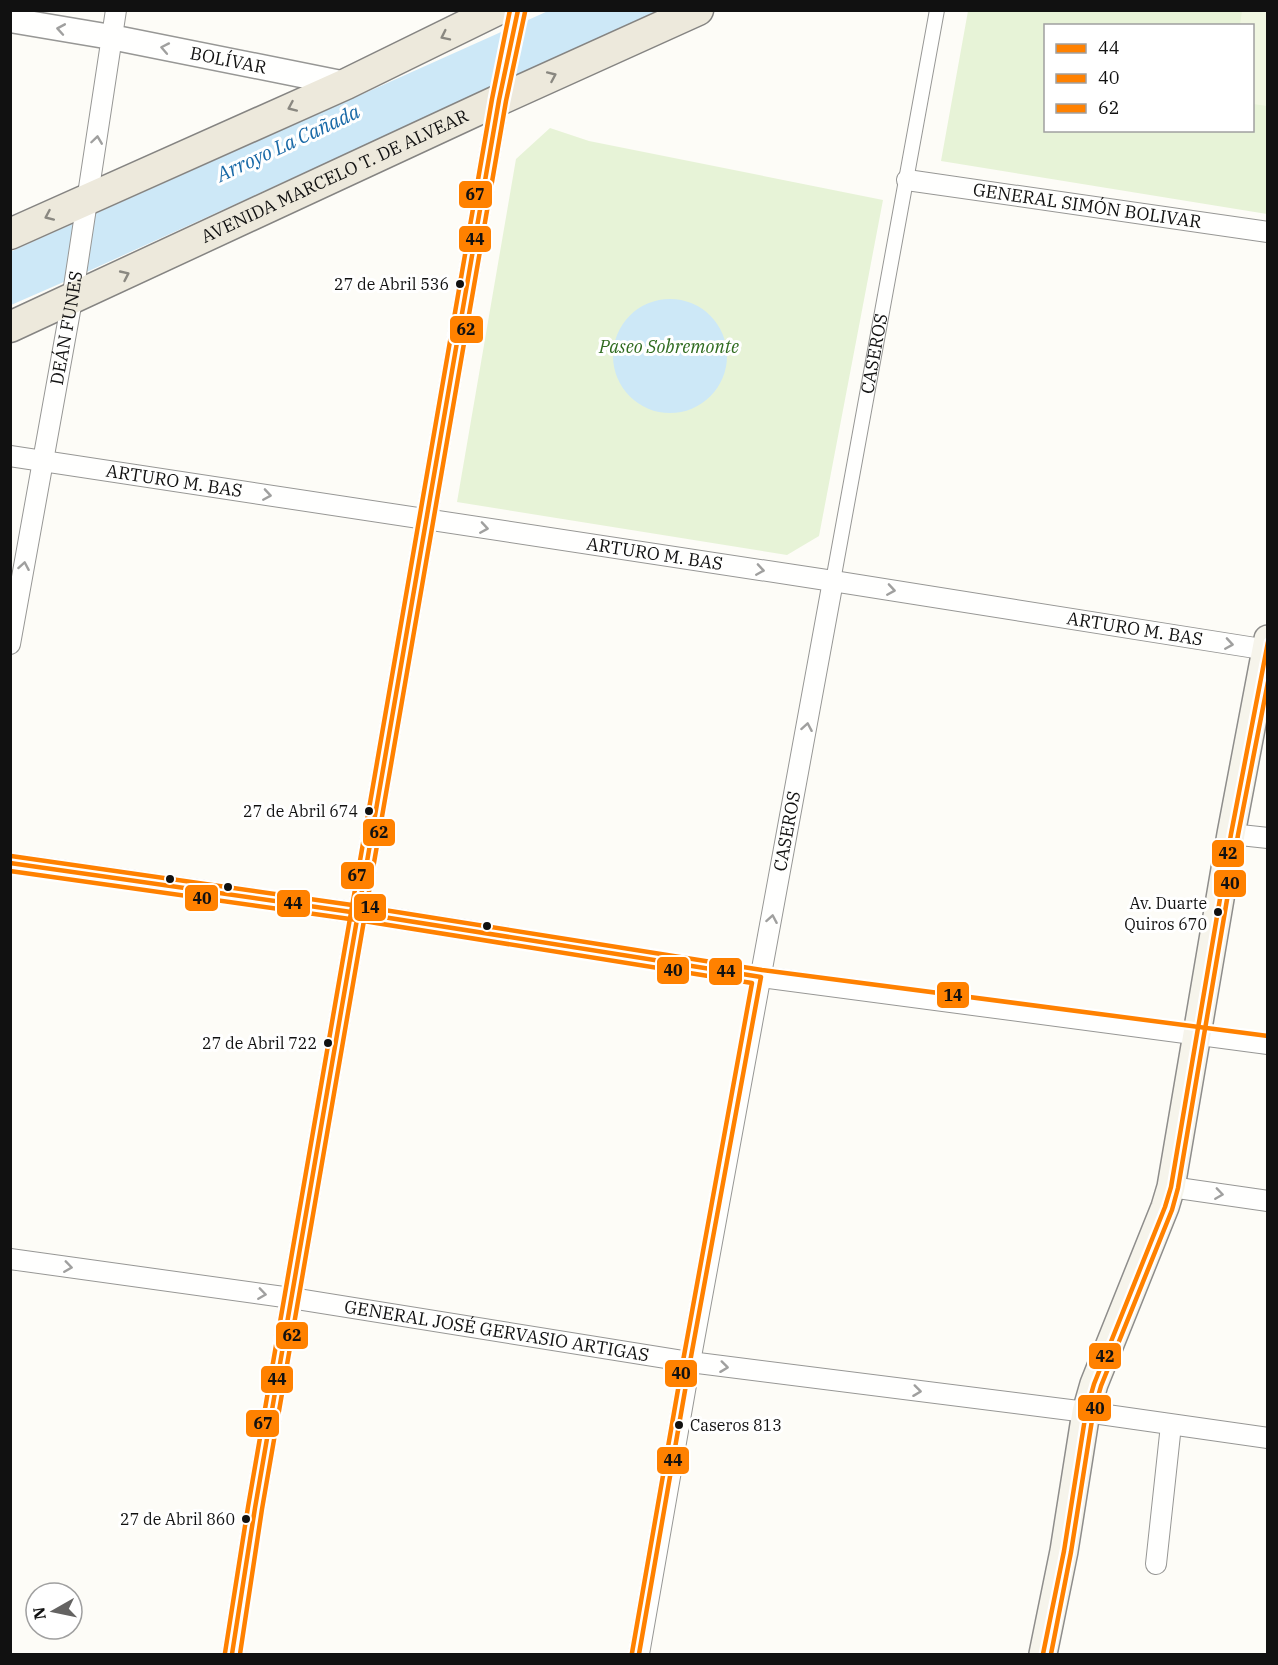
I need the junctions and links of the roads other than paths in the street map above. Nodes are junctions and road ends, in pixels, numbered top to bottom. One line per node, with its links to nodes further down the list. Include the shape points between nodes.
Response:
1 (116, 10): 7 (street, DEÁN FUNES)
2 (497, 10): 8 (main road, one-way to 8)
3 (518, 10): 9 (street)
4 (698, 10): 9 (main road, AVENIDA MARCELO T. DE ALVEAR, one-way to 4)
5 (937, 10): 10 (street, CASEROS)
6 (10, 20): 7 (street, BOLÍVAR, one-way to 6)
7 (111, 37): 8 (street, BOLÍVAR, one-way to 7); 11 (street, DEÁN FUNES, one-way to 7)
8 (346, 84): 11 (main road, one-way to 11)
9 (499, 100): 14 (main road, AVENIDA MARCELO T. DE ALVEAR, one-way to 9); 18 (street)
10 (907, 180): 12 (street, GENERAL SIMÓN BOLIVAR); 19 (street, CASEROS)
11 (88, 198): 13 (main road, one-way to 13); 14 (street, DEÁN FUNES)
12 (1268, 232)
13 (10, 234)
14 (72, 300): 15 (main road, AVENIDA MARCELO T. DE ALVEAR); 17 (street, DEÁN FUNES)
15 (10, 327)
16 (10, 456): 17 (street, ARTURO M. BAS)
17 (43, 461): 18 (street, ARTURO M. BAS, one-way to 18); 20 (street, DEÁN FUNES, one-way to 17)
18 (426, 519): 19 (street, ARTURO M. BAS, one-way to 19); 25 (street)
19 (833, 581): 21 (street, ARTURO M. BAS, one-way to 21); 26 (street, CASEROS, one-way to 19)
20 (10, 644)
21 (1267, 646): 22 (main road)
22 (1231, 834): 23 (street); 27 (main road)
23 (1268, 838)
24 (10, 863): 25 (street)
25 (358, 913): 26 (street); 32 (street)
26 (761, 977): 27 (street); 33 (street, CASEROS)
27 (1197, 1034): 28 (street); 29 (main road)
28 (1268, 1044)
29 (1171, 1186): 30 (street, one-way to 30); 34 (main road)
30 (1268, 1201)
31 (10, 1258): 32 (street, GENERAL JOSÉ GERVASIO ARTIGAS, one-way to 32)
32 (291, 1298): 33 (street, GENERAL JOSÉ GERVASIO ARTIGAS); 38 (street)
33 (690, 1362): 34 (street, GENERAL JOSÉ GERVASIO ARTIGAS, one-way to 34); 39 (street, CASEROS)
34 (1086, 1412): 35 (street, GENERAL JOSÉ GERVASIO ARTIGAS); 40 (main road)
35 (1171, 1425): 36 (street, GENERAL JOSÉ GERVASIO ARTIGAS); 37 (street)
36 (1268, 1438)
37 (1156, 1564)
38 (232, 1654)
39 (639, 1654)
40 (1043, 1654)

